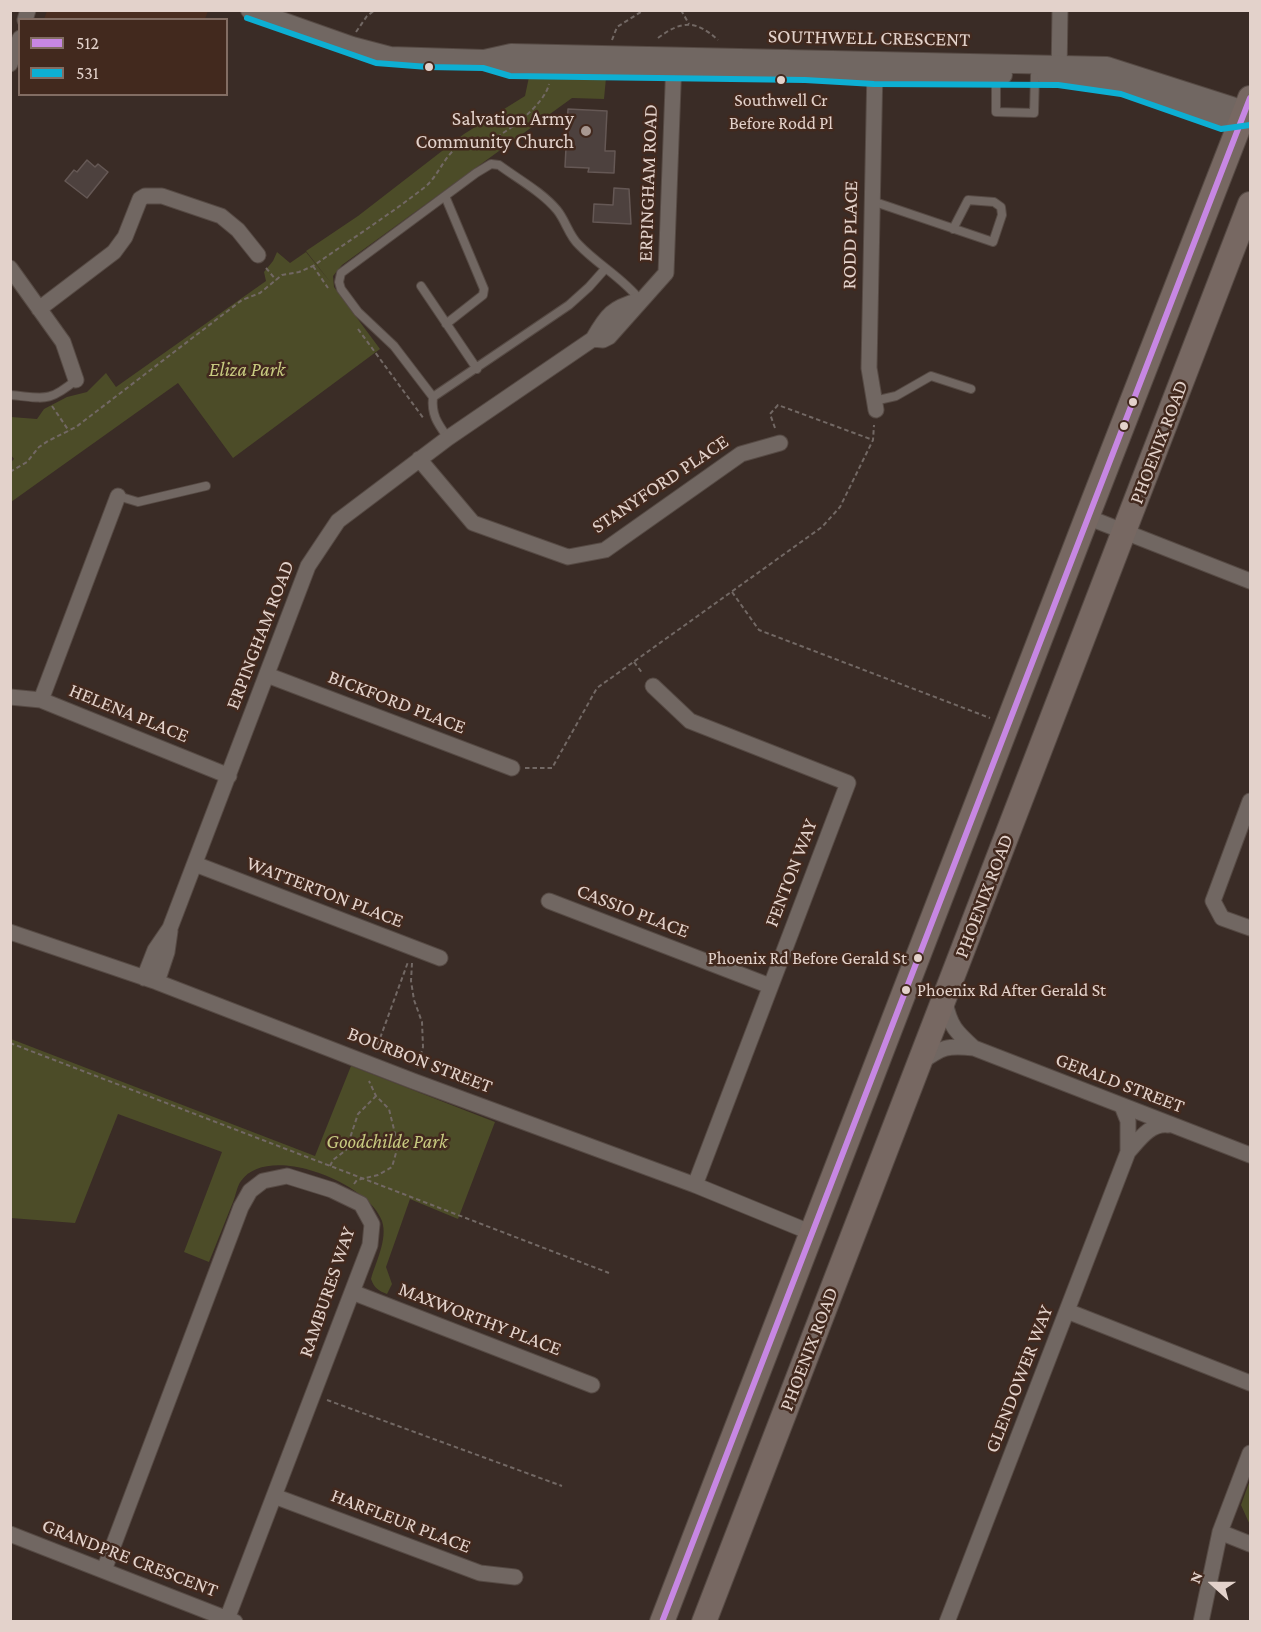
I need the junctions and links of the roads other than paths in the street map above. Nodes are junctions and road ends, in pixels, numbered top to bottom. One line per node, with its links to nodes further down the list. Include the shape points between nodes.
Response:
1 (250, 10): 4 (street, SOUTHWELL CRESCENT, via 390,56)
2 (1060, 10): 8 (street)
3 (18, 43): 5 (street)
4 (484, 59): 6 (street, SOUTHWELL CRESCENT, via 511,53); 6 (street, SOUTHWELL CRESCENT, via 510,67 550,69)
5 (10, 64)
6 (674, 64): 7 (street, SOUTHWELL CRESCENT, via 805,71); 7 (street, SOUTHWELL CRESCENT, via 734,58); 20 (street, ERPINGHAM ROAD, via 666,273)
7 (875, 67): 8 (street, SOUTHWELL CRESCENT); 9 (street, SOUTHWELL CRESCENT); 13 (street, RODD PLACE)
8 (1059, 71): 10 (street, SOUTHWELL CRESCENT); 11 (street, SOUTHWELL CRESCENT, via 1123,85 1222,120 1233,121)
9 (996, 75): 10 (street, SOUTHWELL CRESCENT); 10 (lane, via 996,112 1034,113)
10 (1035, 75)
11 (1249, 113): 34 (main road, PHOENIX ROAD)
12 (445, 196): 17 (lane, via 491,164 499,165 550,202 577,244); 22 (lane, via 484,289 483,295); 27 (lane, via 341,273 339,282 358,312 394,346)
13 (872, 201): 15 (lane); 28 (street, RODD PLACE, via 869,368)
14 (1251, 204): 35 (main road, PHOENIX ROAD)
15 (954, 229): 15 (lane, via 969,200 994,202 1001,207 993,243)
16 (258, 255): 21 (street, via 221,216 162,195 145,196 140,198 125,237 114,252)
17 (605, 269): 20 (lane, via 629,286); 23 (lane, via 569,305)
18 (11, 270): 21 (street)
19 (421, 286): 22 (lane)
20 (640, 300): 29 (street, ERPINGHAM ROAD, via 621,305 605,318 593,339)
21 (39, 309): 24 (street, via 63,342)
22 (446, 324): 23 (lane)
23 (477, 369): 27 (lane)
24 (76, 380): 26 (lane, via 48,398)
25 (971, 389): 28 (lane, via 931,376)
26 (10, 395)
27 (433, 397): 29 (lane, via 432,409)
28 (875, 406)
29 (445, 440): 31 (street, ERPINGHAM ROAD)
30 (780, 442): 31 (street, STANYFORD PLACE, via 741,454 605,550 568,557 473,524)
31 (419, 459): 37 (street, ERPINGHAM ROAD, via 338,521 308,566)
32 (206, 486): 33 (lane, via 138,501)
33 (118, 496): 40 (street)
34 (1087, 517): 35 (street); 59 (main road, PHOENIX ROAD)
35 (1125, 531): 36 (street); 51 (main road, PHOENIX ROAD)
36 (1251, 581)
37 (267, 675): 41 (street, BICKFORD PLACE); 42 (street, ERPINGHAM ROAD)
38 (653, 686): 50 (street, FENTON WAY, via 690,721 848,783)
39 (10, 697): 40 (street, HELENA PLACE)
40 (41, 700): 42 (street, HELENA PLACE)
41 (512, 768)
42 (229, 776): 44 (street, ERPINGHAM ROAD)
43 (1251, 801): 46 (street, via 1213,901 1222,918)
44 (195, 864): 48 (street, WATTERTON PLACE); 49 (street, ERPINGHAM ROAD, via 170,928 167,952)
45 (549, 901): 50 (street, CASSIO PLACE)
46 (1251, 928)
47 (10, 932): 49 (street, BOURBON STREET)
48 (440, 958)
49 (151, 980): 58 (street, BOURBON STREET)
50 (770, 986): 58 (street, FENTON WAY)
51 (944, 1000): 52 (street, GERALD STREET, via 951,1025); 53 (main road, PHOENIX ROAD)
52 (974, 1048): 53 (street, GERALD STREET, via 942,1048); 54 (street, GERALD STREET)
53 (920, 1063): 67 (main road, PHOENIX ROAD)
54 (1122, 1106): 55 (street, GERALD STREET); 56 (street, GLENDOWER WAY, via 1130,1132)
55 (1173, 1126): 56 (street, GLENDOWER WAY, via 1156,1126); 57 (street, GERALD STREET)
56 (1128, 1152): 61 (street, GLENDOWER WAY)
57 (1251, 1155)
58 (695, 1185): 59 (street, BOURBON STREET)
59 (812, 1233): 66 (main road, PHOENIX ROAD)
60 (352, 1292): 63 (street, MAXWORTHY PLACE); 65 (street, RAMBURES WAY); 71 (street, RAMBURES WAY, via 370,1245 372,1224 361,1204 287,1176 262,1180 241,1207)
61 (1067, 1311): 62 (street); 76 (street, GLENDOWER WAY)
62 (1251, 1383)
63 (592, 1384)
64 (1251, 1452): 68 (street)
65 (274, 1496): 72 (street, HARFLEUR PLACE, via 480,1573); 73 (street, RAMBURES WAY)
66 (703, 1515): 67 (main road); 74 (main road, PHOENIX ROAD)
67 (740, 1529): 75 (main road, PHOENIX ROAD)
68 (1220, 1532): 70 (street); 77 (street)
69 (10, 1534): 71 (street, GRANDPRE CRESCENT)
70 (1251, 1544)
71 (104, 1570): 73 (street, GRANDPRE CRESCENT)
72 (515, 1576)
73 (231, 1620)
74 (662, 1622)
75 (704, 1622)
76 (947, 1622)
77 (1201, 1622)

